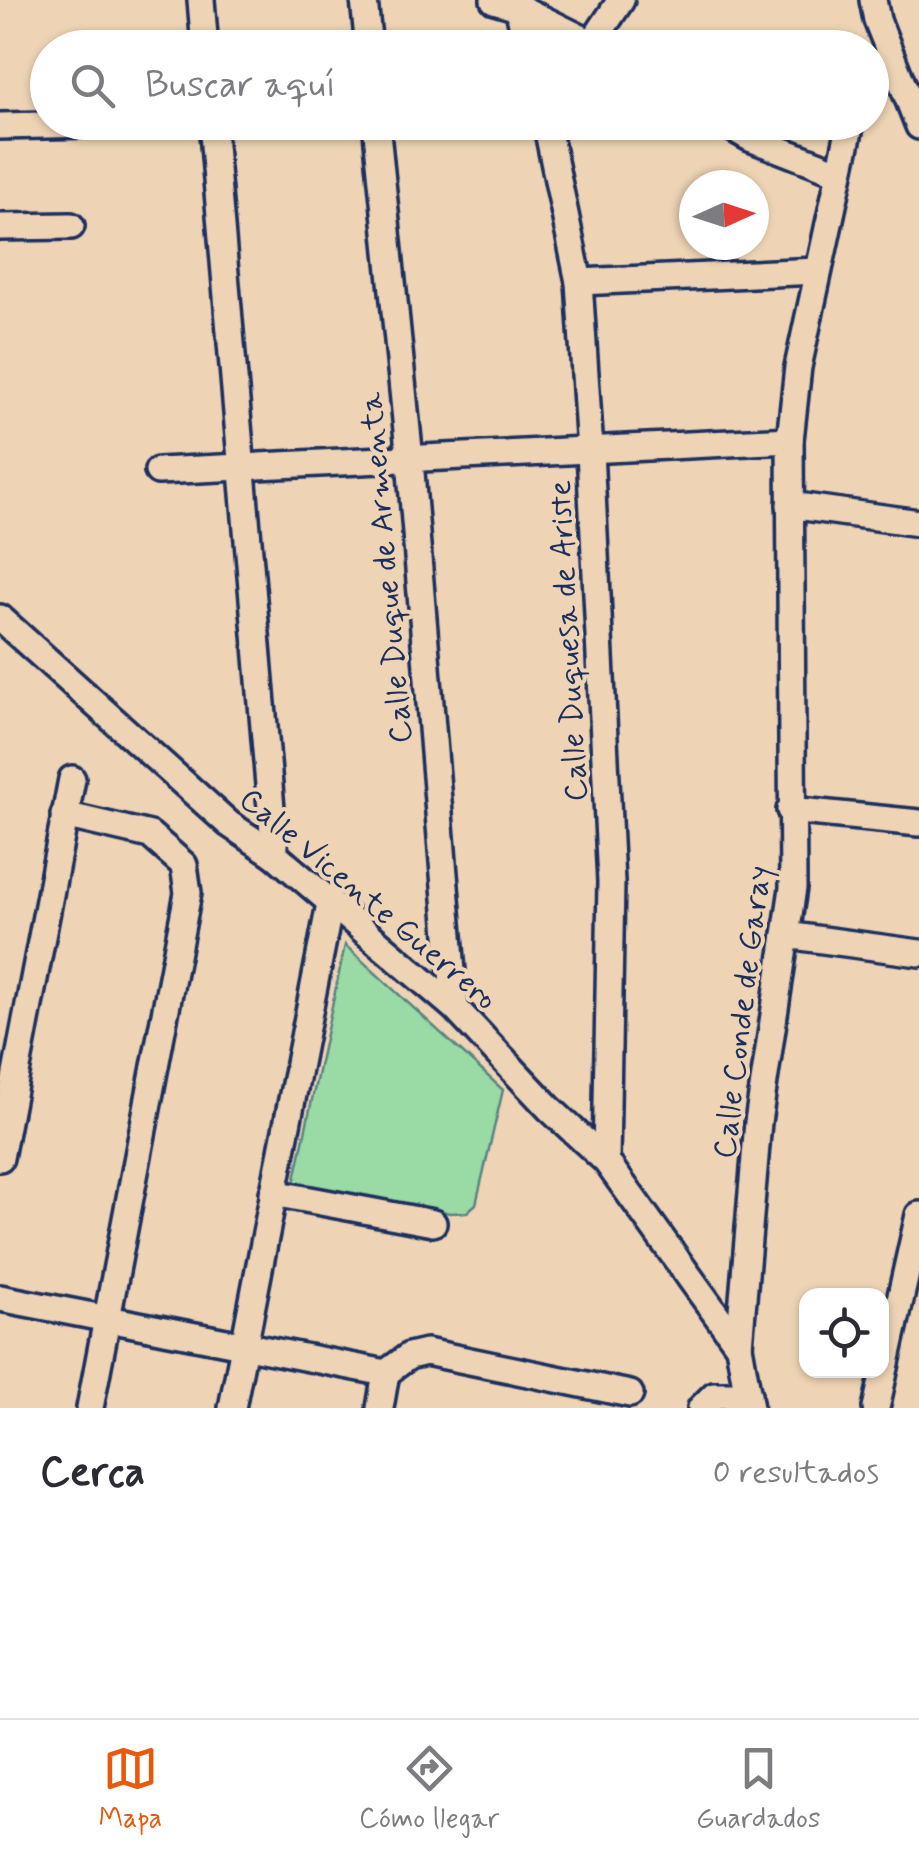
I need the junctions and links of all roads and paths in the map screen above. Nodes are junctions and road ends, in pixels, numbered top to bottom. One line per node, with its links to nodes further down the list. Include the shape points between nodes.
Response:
1 (201, 0): 5 (street)
2 (364, 0): 6 (street)
3 (621, 0): 9 (street)
4 (506, 3): 7 (street); 8 (street)
5 (204, 30)
6 (366, 30)
7 (519, 30)
8 (564, 30)
9 (605, 30)
10 (889, 46): 11 (street)
11 (918, 120)
12 (30, 125): 13 (street)
13 (0, 126)
14 (214, 140): 27 (street)
15 (378, 140): 26 (street, Calle Duque de Armenta)
16 (550, 140): 23 (street, Calle Duquesa de Ariste)
17 (755, 140): 19 (street)
18 (846, 140): 19 (street, Calle Conde de Garay)
19 (838, 172): 22 (street, Calle Conde de Garay)
20 (71, 226): 21 (street)
21 (0, 228)
22 (818, 272): 23 (street); 24 (street, Calle Conde de Garay)
23 (580, 282): 25 (street, Calle Duquesa de Ariste)
24 (790, 440): 25 (street); 29 (street, Calle Conde de Garay)
25 (590, 451): 26 (street); 42 (street, Calle Duquesa de Ariste, via 611,882)
26 (410, 460): 27 (street); 40 (street, Calle Duque de Armenta)
27 (242, 466): 28 (street); 36 (street)
28 (158, 471)
29 (790, 505): 30 (street); 33 (street, Calle Conde de Garay)
30 (919, 523)
31 (0, 618): 36 (street, Calle Vicente Guerrero, via 229,824)
32 (72, 779): 34 (street)
33 (790, 810): 35 (street); 38 (street, Calle Conde de Garay)
34 (64, 815): 41 (street); 47 (street, via 150,834 184,864 188,893)
35 (919, 822)
36 (275, 855): 37 (street, Calle Vicente Guerrero)
37 (330, 904): 40 (street, Calle Vicente Guerrero); 43 (street)
38 (786, 935): 39 (street); 49 (street, Calle Conde de Garay, via 758,1122)
39 (919, 953)
40 (456, 1008): 42 (street, Calle Vicente Guerrero)
41 (0, 1158)
42 (606, 1161): 49 (street, Calle Vicente Guerrero)
43 (273, 1193): 45 (street); 48 (street)
44 (919, 1215): 57 (street)
45 (433, 1223)
46 (0, 1298): 47 (street)
47 (106, 1319): 48 (street); 53 (street)
48 (243, 1346): 50 (street); 54 (street)
49 (739, 1346): 52 (street, Calle Vicente Guerrero)
50 (386, 1374): 51 (street, via 426,1352); 55 (street)
51 (630, 1394)
52 (749, 1402): 56 (street, via 714,1395)
53 (90, 1408)
54 (232, 1408)
55 (380, 1408)
56 (701, 1408)
57 (876, 1408)

